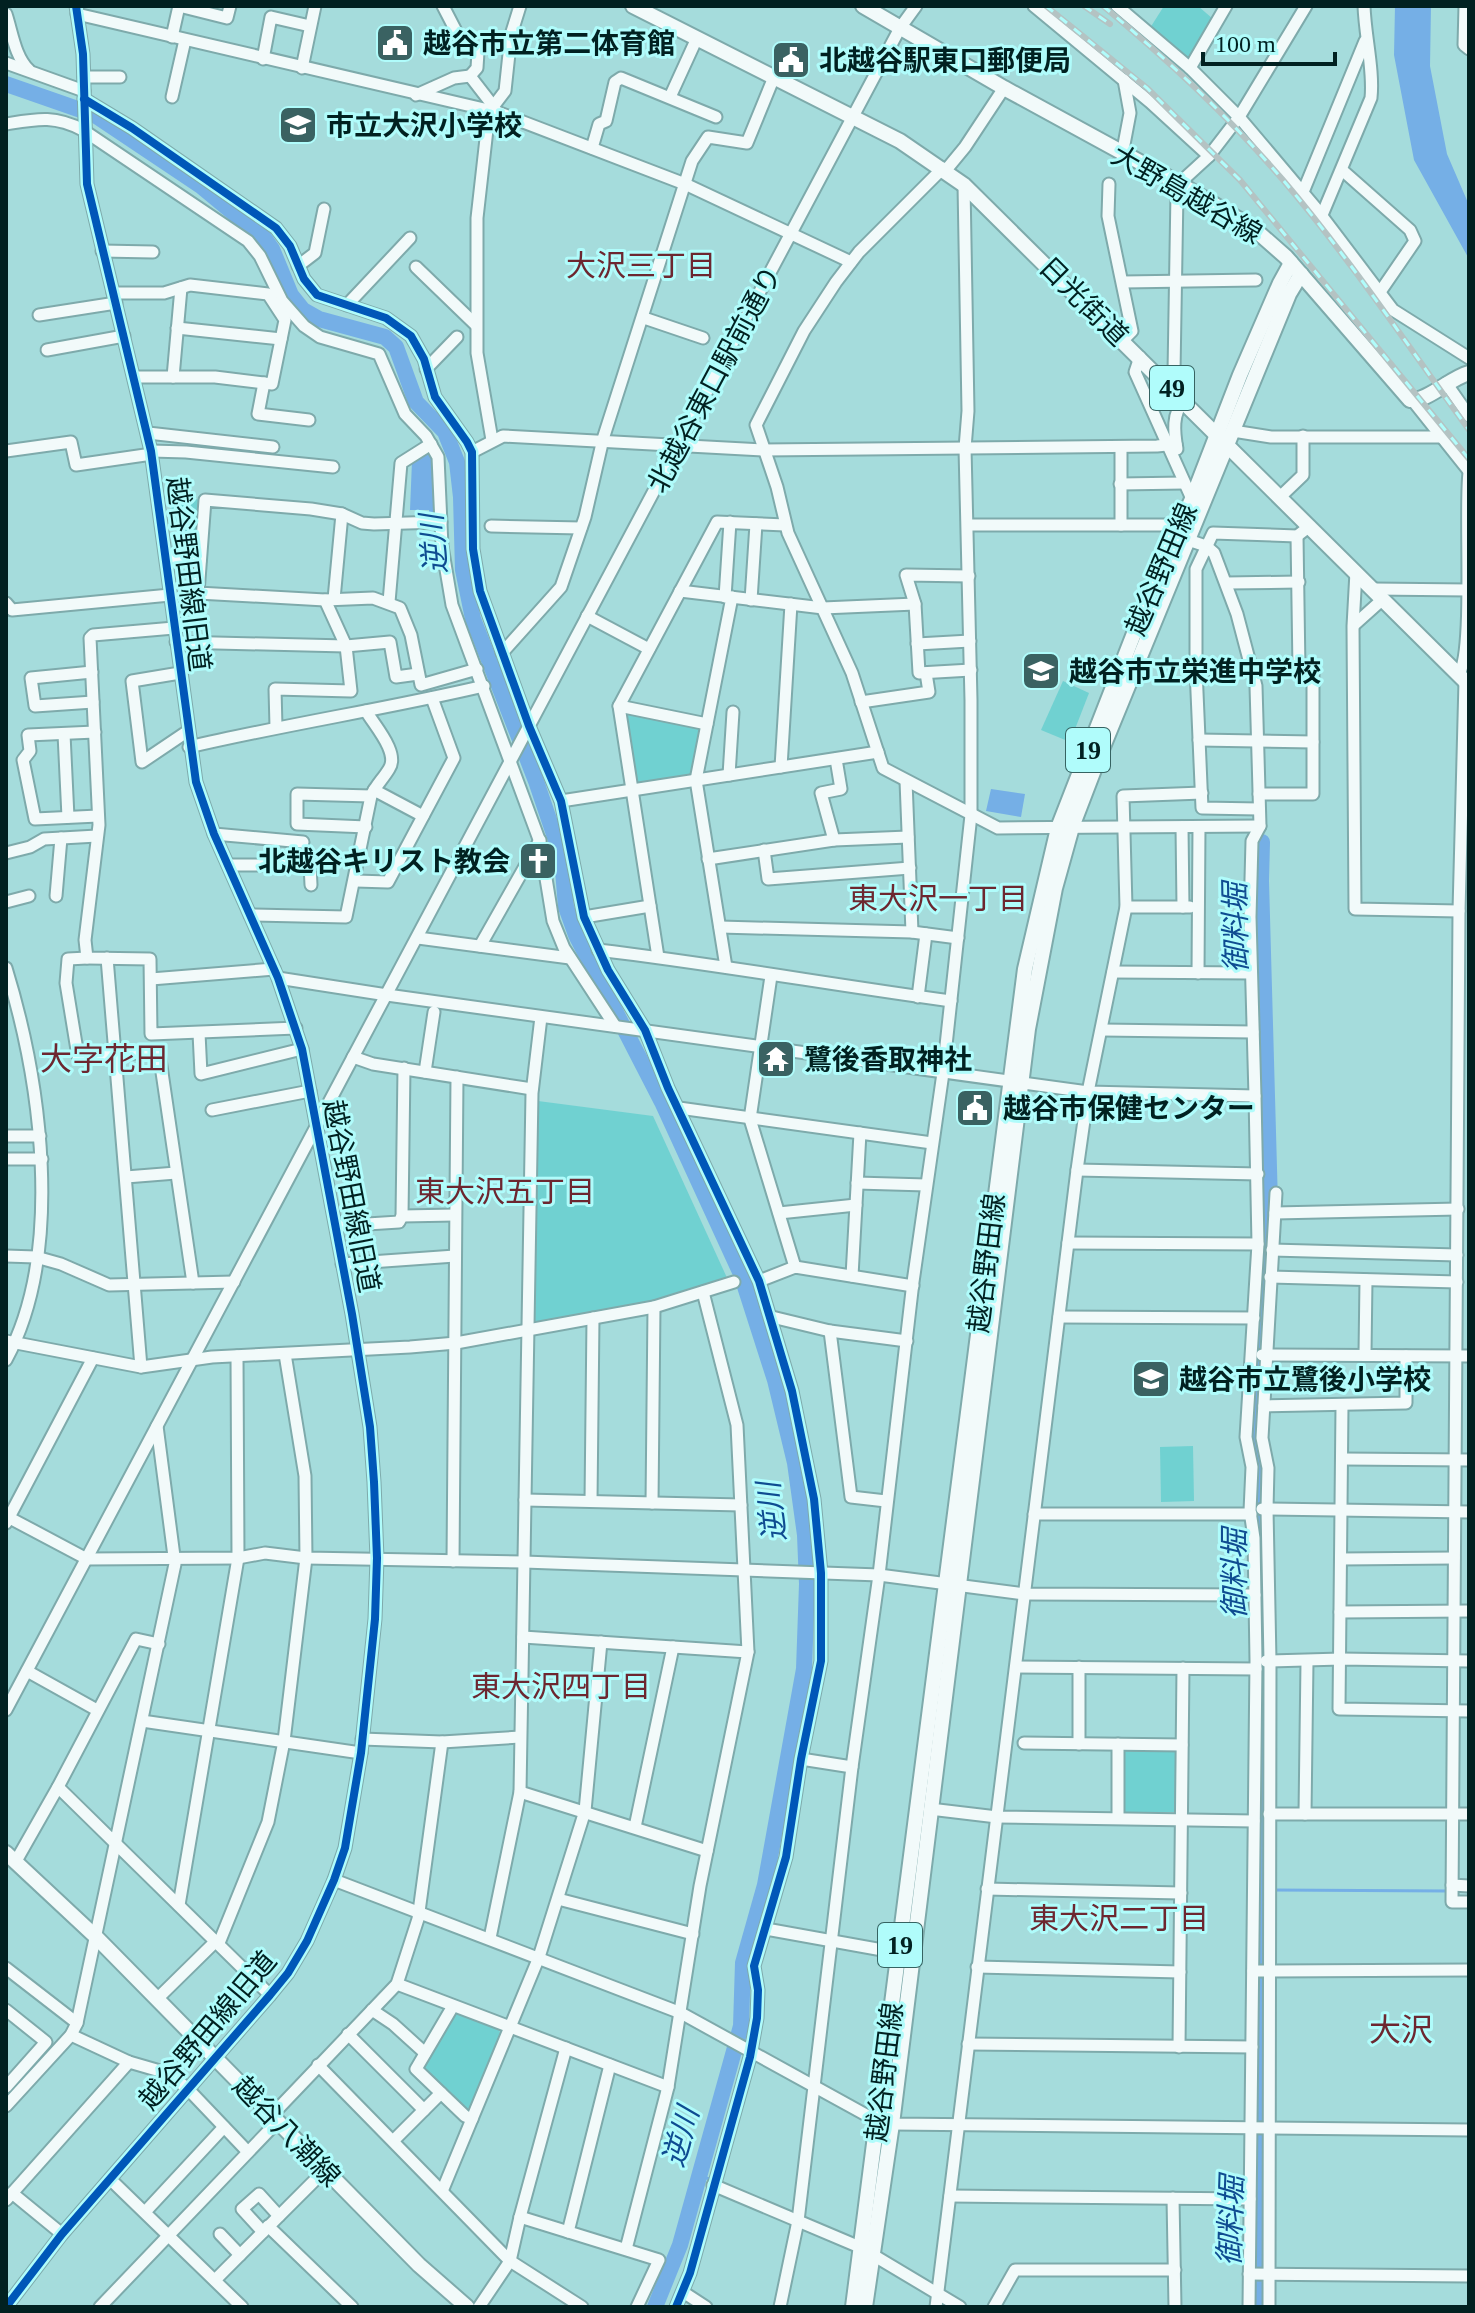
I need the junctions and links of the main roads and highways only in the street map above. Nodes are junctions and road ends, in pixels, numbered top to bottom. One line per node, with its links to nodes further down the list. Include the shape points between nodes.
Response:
1 (633, 6): 5 (main road, 日光街道 / 49, via 900,141 944,169)
2 (863, 6): 3 (main road, 大野島越谷線, via 1253,228)
3 (1296, 269): 4 (main road, 大野島越谷線, via 1404,396 1414,402); 5 (main road, 越谷野田線 / 19, via 1280,283); 6 (main road, 越谷野田線 / 19)
4 (1469, 373)
5 (1216, 433): 6 (main road, 日光街道 / 49); 8 (main road, 越谷野田線 / 19, via 1107,699)
6 (1230, 438): 7 (main road, 日光街道 / 49, via 1280,497); 8 (main road, 越谷野田線 / 19)
7 (1464, 680)
8 (1065, 828): 9 (main road, 越谷野田線 / 19, via 1015,1082)
9 (951, 1585): 11 (main road, 越谷野田線 / 19, via 930,1809); 11 (main road, 越谷野田線 / 19, via 899,1953)
10 (11, 1857): 13 (main road, 越谷八潮線)
11 (885, 2122): 12 (main road, 越谷野田線 / 19)
12 (868, 2252): 14 (main road, 越谷野田線 / 19); 15 (main road, 越谷野田線 / 19)
13 (467, 2307)
14 (853, 2307)
15 (865, 2307)

